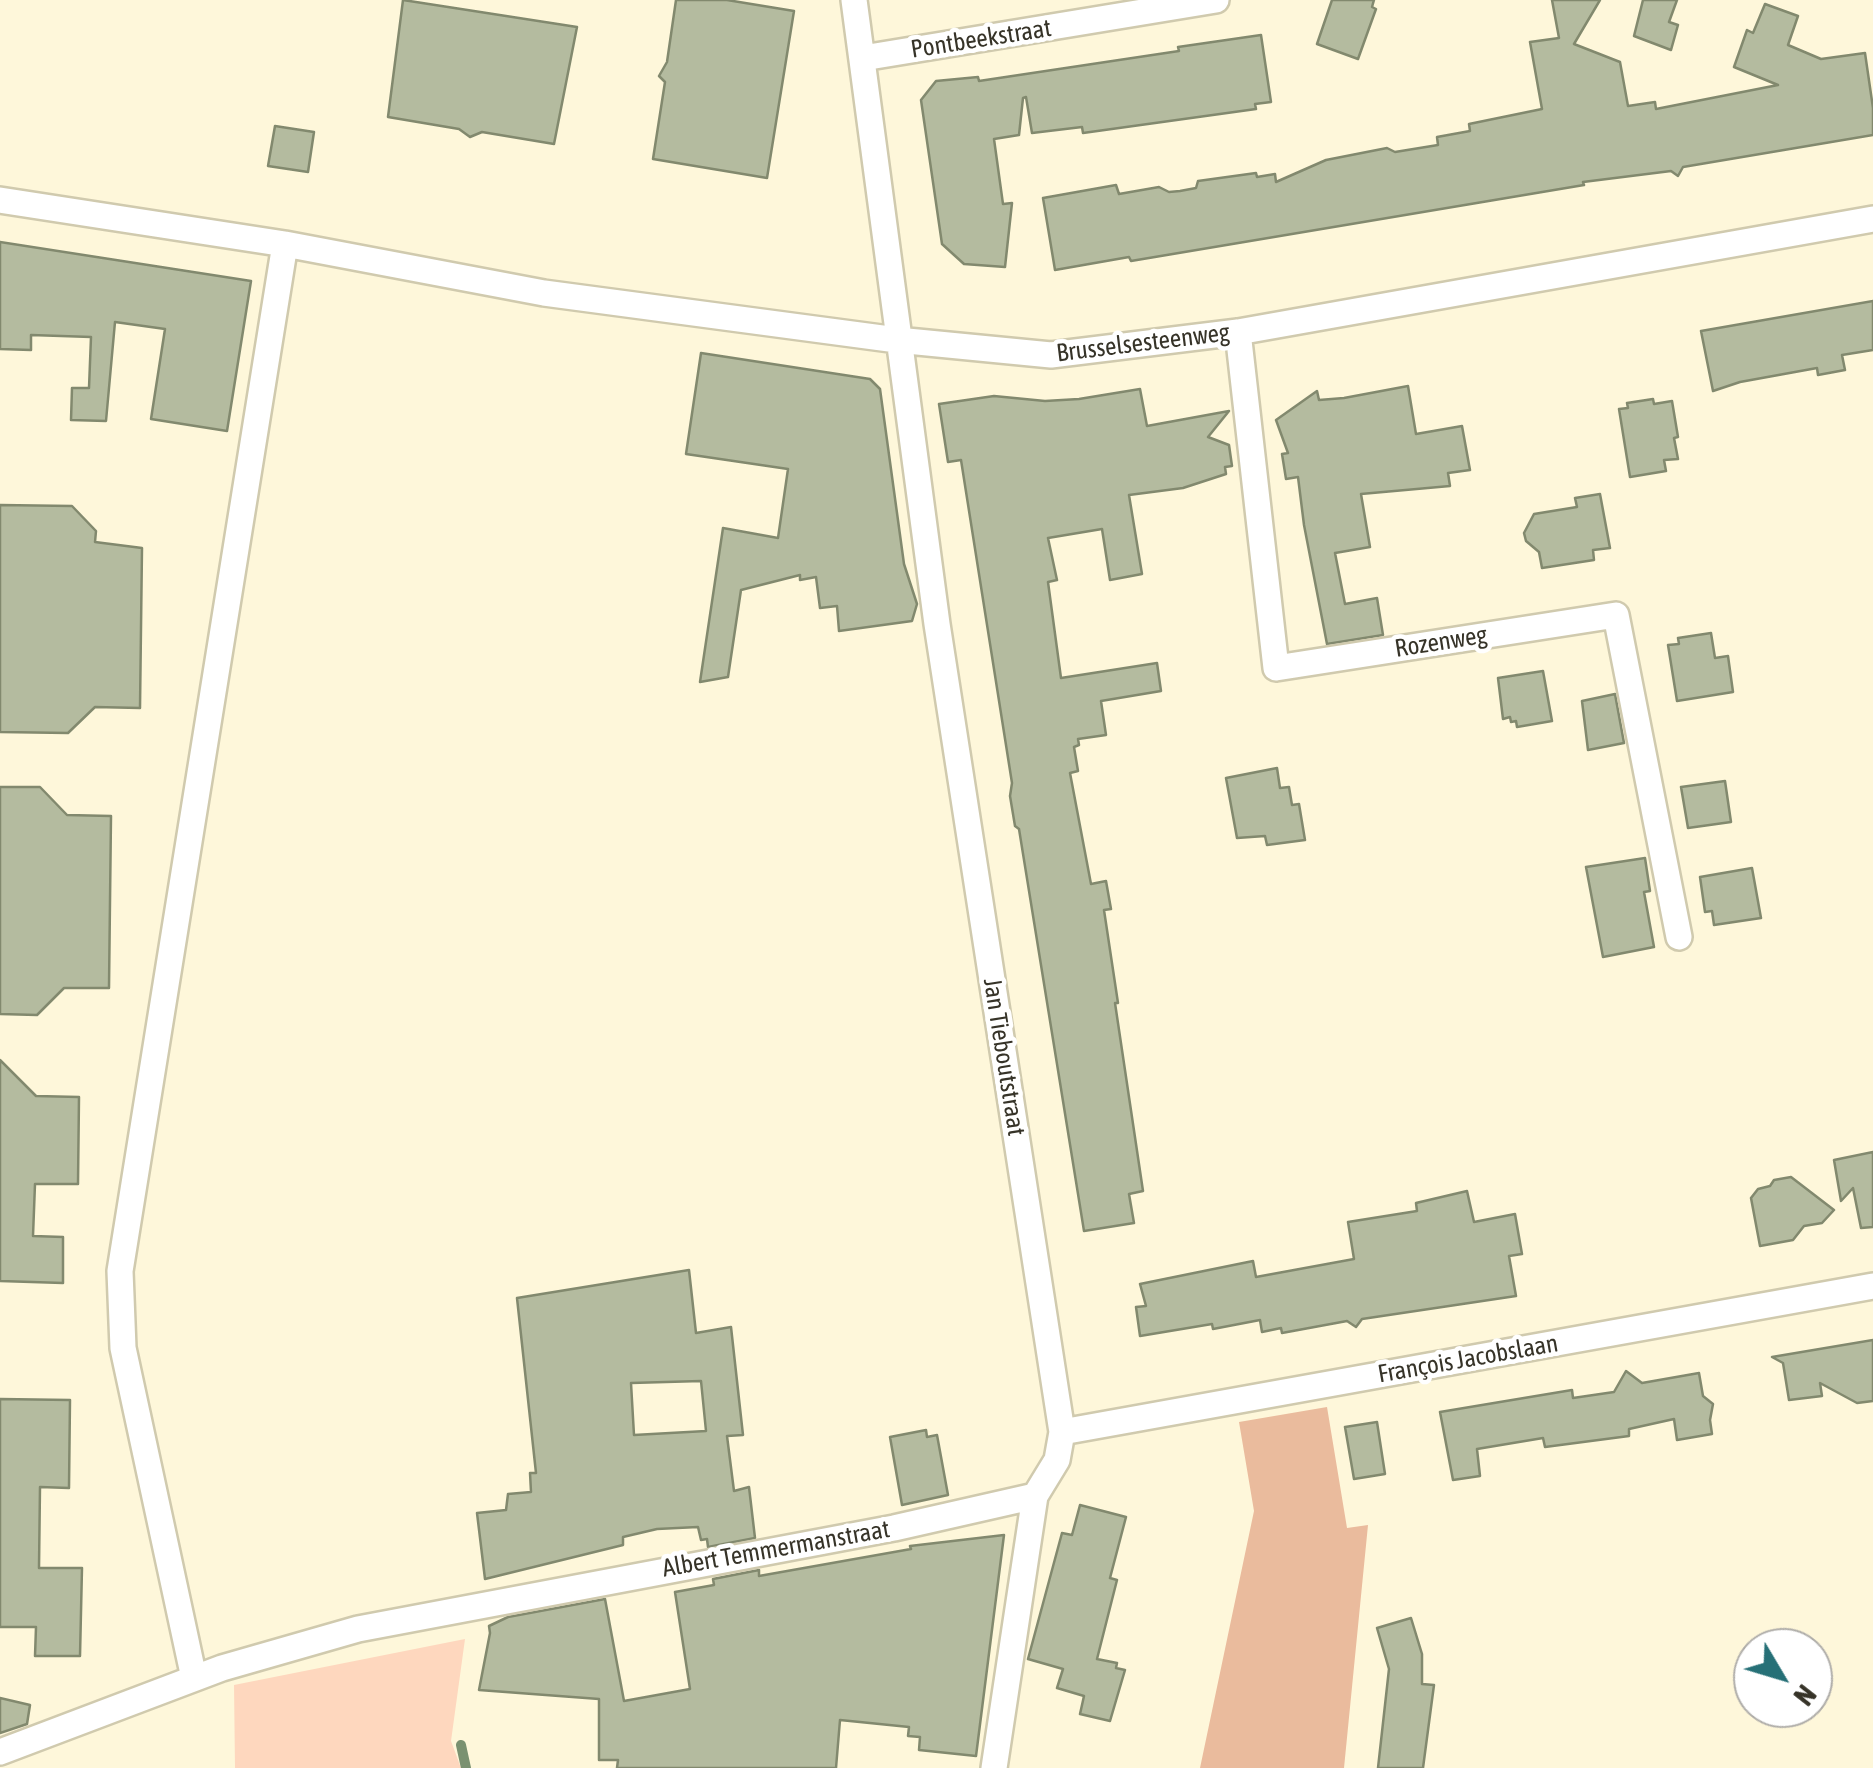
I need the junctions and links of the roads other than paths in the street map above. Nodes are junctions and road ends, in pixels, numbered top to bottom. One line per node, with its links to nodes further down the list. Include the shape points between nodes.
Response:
1 (854, 0): 3 (street)
2 (1216, 0): 3 (street, Pontbeekstraat)
3 (863, 58): 8 (street)
4 (0, 200): 6 (street, Brusselsesteenweg)
5 (1873, 218): 7 (street, Brusselsesteenweg)
6 (285, 244): 8 (street, Brusselsesteenweg, via 544,293); 13 (street, via 120,1271 123,1348)
7 (1238, 332): 8 (street, Brusselsesteenweg, via 1050,355); 9 (street, Rozenweg, via 1276,668 1616,615)
8 (898, 340): 11 (street, Jan Tieboutstraat)
9 (1679, 937)
10 (1873, 1286): 11 (street, François Jacobslaan)
11 (1062, 1432): 12 (street, Jan Tieboutstraat, via 1056,1460)
12 (1035, 1496): 13 (street, Albert Temmermanstraat, via 358,1628); 15 (street, Jan Tieboutstraat)
13 (194, 1678): 14 (street, Albert Temmermanstraat)
14 (0, 1752)
15 (994, 1768)

